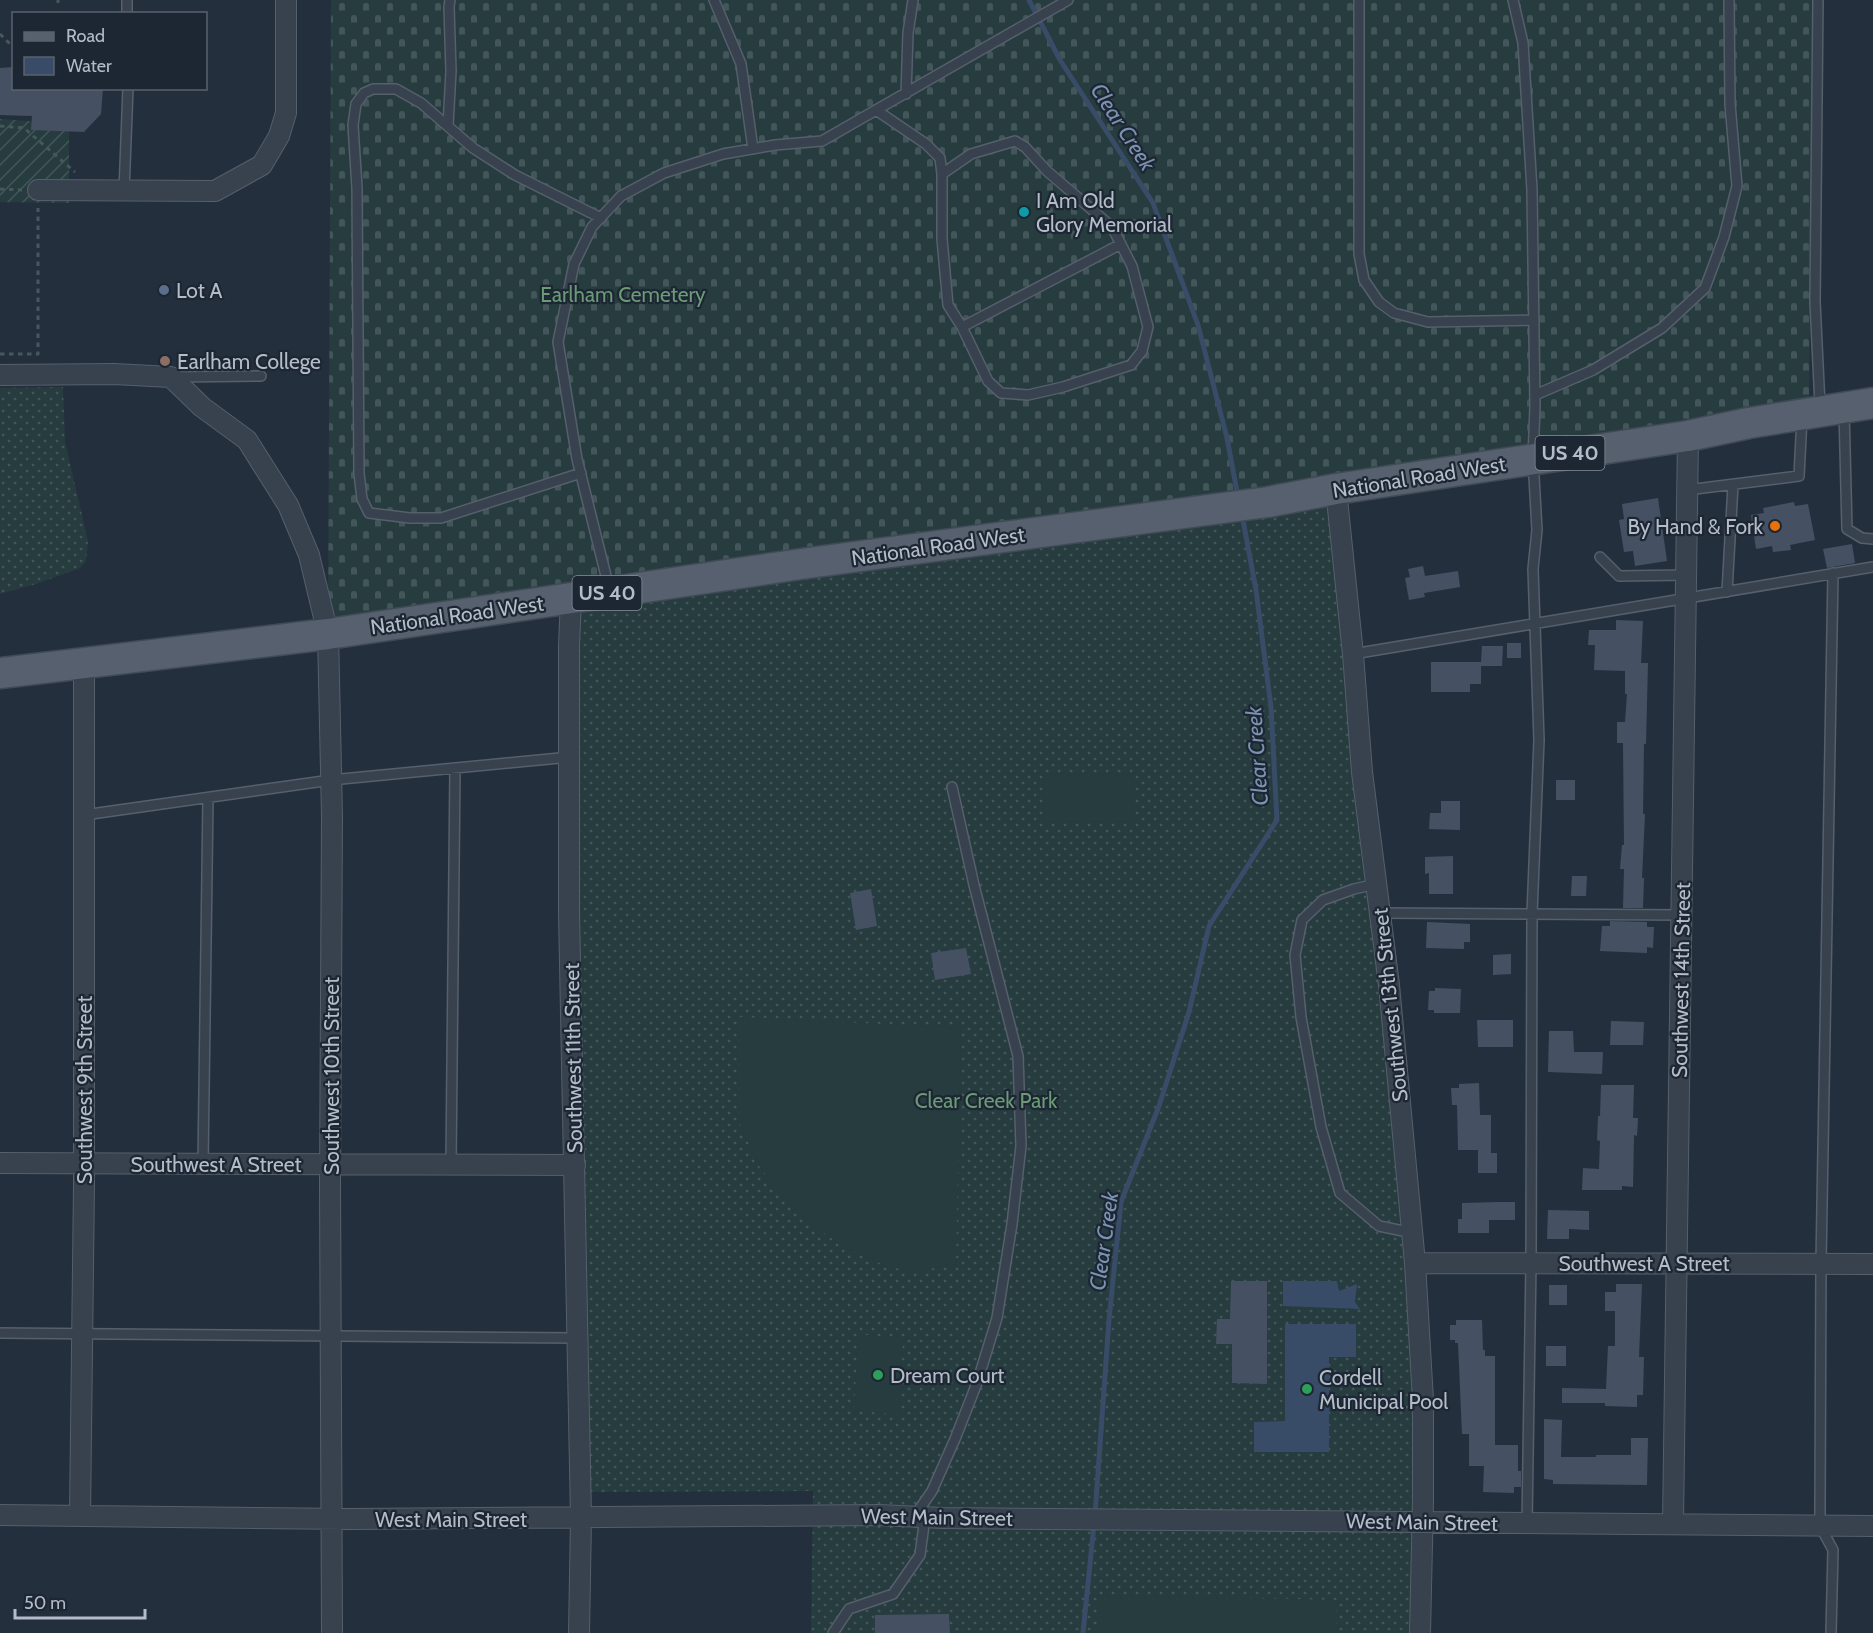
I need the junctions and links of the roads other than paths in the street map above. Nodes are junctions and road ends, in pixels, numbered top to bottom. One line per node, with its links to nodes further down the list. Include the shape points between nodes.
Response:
1 (286, 0): 17 (street, via 286,113 279,136 262,165 214,191)
2 (450, 0): 13 (lane)
3 (714, 0): 14 (lane, via 741,64)
4 (913, 0): 11 (lane)
5 (1068, 0): 11 (lane)
6 (1359, 0): 20 (lane, via 1359,254 1364,280 1379,302 1394,313 1428,322)
7 (1513, 0): 20 (lane, via 1523,43 1532,190)
8 (1729, 0): 25 (lane, via 1730,104 1737,186 1725,237 1705,288 1662,328 1593,370)
9 (1818, 0): 27 (lane, via 1815,302)
10 (128, 90): 17 (lane)
11 (906, 94): 12 (lane)
12 (876, 110): 14 (lane, via 822,141); 15 (lane, via 926,144 940,158)
13 (448, 126): 18 (lane, via 515,175); 30 (lane, via 421,103 396,89 374,89 364,93 356,104 353,125 362,499 369,513 441,518)
14 (753, 149): 18 (lane, via 664,173 621,196)
15 (942, 174): 19 (lane, via 971,154 1015,141 1112,226); 21 (lane, via 944,280 948,305)
16 (38, 190): 17 (street)
17 (124, 191)
18 (601, 218): 30 (lane, via 592,227 574,264 558,342)
19 (1121, 244): 21 (lane); 21 (lane, via 1132,267 1148,327 1142,351 1131,365 1028,395 1001,393 988,381)
20 (1533, 320): 25 (lane)
21 (963, 327)
22 (0, 375): 24 (street)
23 (261, 376): 24 (lane)
24 (171, 377): 44 (street, Southwest 10th Street, via 202,407 247,440 288,505 309,555)
25 (1535, 395): 29 (lane)
26 (1873, 403): 27 (main road, National Road West / US 40)
27 (1822, 412): 28 (main road, National Road West / US 40); 31 (lane, via 1799,476); 34 (lane, via 1847,529 1862,538)
28 (1688, 436): 29 (main road, National Road West / US 40); 33 (street, Southwest 14th Street)
29 (1533, 459): 32 (main road, National Road West / US 40); 43 (lane, via 1537,531)
30 (581, 473): 40 (lane)
31 (1732, 485): 33 (lane); 39 (lane)
32 (1336, 489): 40 (main road, National Road West / US 40, via 1214,510); 45 (street, Southwest 13th Street)
33 (1687, 490): 38 (street, Southwest 14th Street)
34 (1873, 539)
35 (1600, 557): 38 (lane, via 1619,576)
36 (1873, 567): 37 (lane)
37 (1833, 573): 39 (lane); 68 (lane)
38 (1686, 575): 42 (street, Southwest 14th Street)
39 (1727, 592): 42 (lane)
40 (610, 593): 41 (main road, National Road West / US 40)
41 (571, 598): 44 (main road, National Road West / US 40); 48 (street, Southwest 11th Street)
42 (1686, 599): 43 (lane); 57 (street, Southwest 14th Street)
43 (1534, 624): 45 (lane); 56 (lane, via 1539,740)
44 (328, 634): 46 (main road, National Road West / US 40); 50 (street, Southwest 10th Street)
45 (1353, 654): 54 (street, Southwest 13th Street)
46 (84, 664): 47 (main road, National Road West / US 40); 53 (street, Southwest 9th Street)
47 (0, 673)
48 (570, 757): 49 (lane); 63 (street, Southwest 11th Street)
49 (455, 768): 50 (lane); 62 (lane)
50 (331, 780): 52 (lane); 61 (street, Southwest 10th Street)
51 (952, 787): 76 (lane, via 1018,1056 1021,1146 997,1318 955,1439)
52 (208, 798): 53 (lane); 60 (lane)
53 (84, 815): 59 (street, Southwest 9th Street)
54 (1376, 884): 55 (street, Southwest 13th Street); 64 (lane, via 1323,900 1302,920 1295,956 1301,1017 1321,1127 1340,1192 1378,1226)
55 (1380, 913): 56 (lane); 64 (street, Southwest 13th Street)
56 (1532, 914): 57 (lane); 66 (lane)
57 (1681, 915): 67 (street, Southwest 14th Street)
58 (0, 1163): 59 (street, Southwest A Street)
59 (84, 1164): 60 (street, Southwest A Street); 71 (street, Southwest 9th Street)
60 (203, 1164): 61 (street, Southwest A Street)
61 (330, 1164): 62 (street, Southwest A Street); 72 (street, Southwest 10th Street)
62 (451, 1165): 63 (street, Southwest A Street)
63 (575, 1165): 73 (street, Southwest 11th Street)
64 (1413, 1233): 65 (street, Southwest 13th Street)
65 (1415, 1263): 66 (street, Southwest A Street); 79 (street, Southwest 13th Street, via 1422,1400)
66 (1532, 1263): 67 (street, Southwest A Street); 80 (lane)
67 (1677, 1263): 68 (street, Southwest A Street); 81 (street, Southwest 14th Street)
68 (1821, 1263): 69 (street, Southwest A Street); 82 (lane)
69 (1873, 1264)
70 (0, 1333): 71 (lane)
71 (83, 1334): 72 (lane); 75 (street, Southwest 9th Street)
72 (331, 1336): 73 (lane); 78 (street, Southwest 10th Street)
73 (578, 1338): 77 (street, Southwest 11th Street)
74 (0, 1515): 75 (street, West Main Street)
75 (80, 1515): 78 (street, West Main Street)
76 (919, 1517): 77 (street, West Main Street); 79 (street, West Main Street); 86 (lane, via 920,1555 893,1594 849,1609)
77 (581, 1518): 78 (street, West Main Street); 85 (street, Southwest 11th Street)
78 (332, 1519): 84 (street, Southwest 10th Street)
79 (1422, 1522): 80 (street, West Main Street); 87 (street, Southwest 13th Street)
80 (1527, 1522): 81 (street, West Main Street)
81 (1673, 1524): 82 (street, West Main Street)
82 (1820, 1526): 83 (street, West Main Street); 88 (lane, via 1833,1550)
83 (1873, 1526)
84 (332, 1633)
85 (579, 1633)
86 (833, 1633)
87 (1420, 1633)
88 (1831, 1633)

